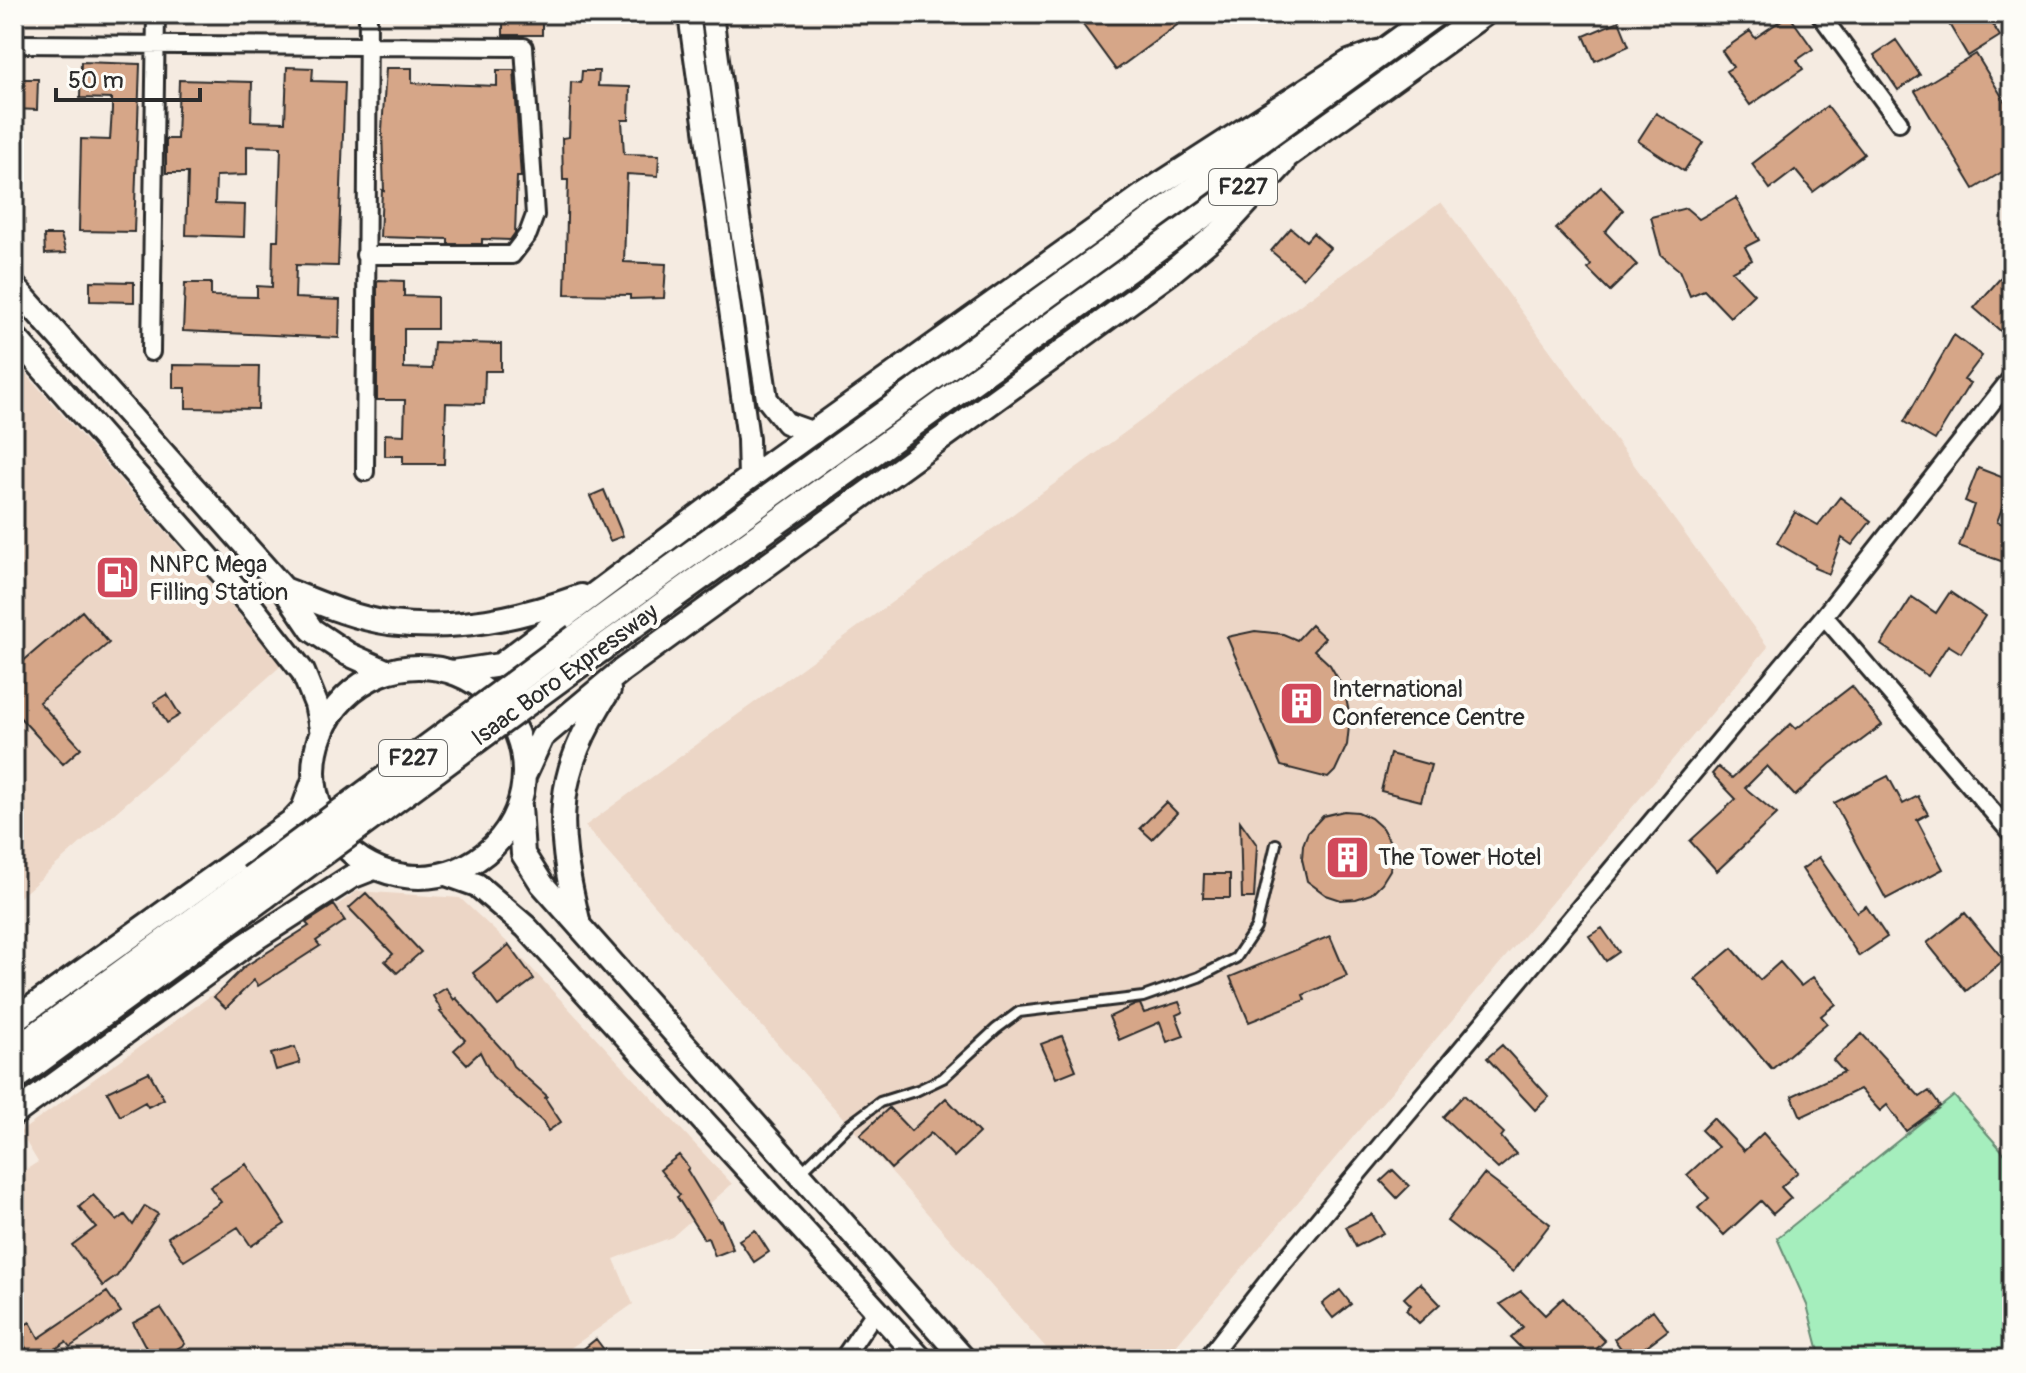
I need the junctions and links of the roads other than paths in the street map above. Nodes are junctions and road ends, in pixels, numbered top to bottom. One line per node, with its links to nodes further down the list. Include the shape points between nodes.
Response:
1 (156, 14): 9 (street)
2 (368, 14): 10 (street)
3 (689, 14): 21 (street, via 748,439)
4 (712, 14): 19 (street, via 767,399 786,423)
5 (1435, 14): 11 (main road, F227)
6 (1483, 14): 13 (main road, F227)
7 (1820, 14): 12 (street)
8 (14, 44): 9 (street)
9 (154, 44): 10 (street); 17 (street)
10 (368, 45): 14 (street); 14 (street, via 524,47 535,215 512,255)
11 (1389, 47): 19 (main road, via 1349,62 1146,193); 25 (main road, Isaac Boro Expressway / F227)
12 (1899, 122)
13 (1295, 149): 25 (main road, Isaac Boro Expressway / F227, via 1003,360); 27 (main road, via 1248,205 1170,273)
14 (365, 255): 20 (street)
15 (14, 286): 23 (main road)
16 (14, 336): 29 (main road, via 303,672)
17 (151, 352)
18 (2012, 377): 24 (street)
19 (814, 433): 21 (main road)
20 (365, 472)
21 (749, 478): 22 (main road)
22 (603, 588): 23 (main road, via 486,623 438,625 387,623); 28 (main road, via 500,665)
23 (284, 589): 26 (main road, via 312,630)
24 (1824, 616): 33 (street); 48 (street)
25 (583, 647): 37 (main road, Isaac Boro Expressway / F227, bridge)
26 (386, 671): 28 (main road, via 420,666); 29 (main road, via 357,687 331,713)
27 (621, 671): 30 (main road, via 542,737); 38 (main road, via 589,720 566,786 564,864)
28 (453, 672): 30 (main road, via 482,687 506,711 521,741)
29 (322, 733): 31 (main road)
30 (525, 774): 32 (main road)
31 (313, 782): 35 (main road, via 323,818 344,847); 39 (main road, via 292,821)
32 (520, 806): 36 (main road, via 504,836 480,859); 38 (main road, via 523,854)
33 (2012, 834)
34 (1276, 844): 43 (lane, via 1256,928 1236,958 1143,997 1019,1012 943,1078 880,1102)
35 (374, 868): 36 (main road, via 410,877); 42 (main road, via 351,877 247,944)
36 (446, 874): 44 (main road, via 477,885 526,927)
37 (258, 887): 40 (main road, Isaac Boro Expressway / F227); 41 (main road, Isaac Boro Expressway / F227)
38 (579, 925): 43 (main road)
39 (14, 1020)
40 (14, 1051)
41 (14, 1079)
42 (14, 1114)
43 (799, 1174): 47 (main road)
44 (877, 1309): 45 (street); 46 (main road)
45 (843, 1359)
46 (921, 1359)
47 (964, 1359)
48 (1207, 1359)

